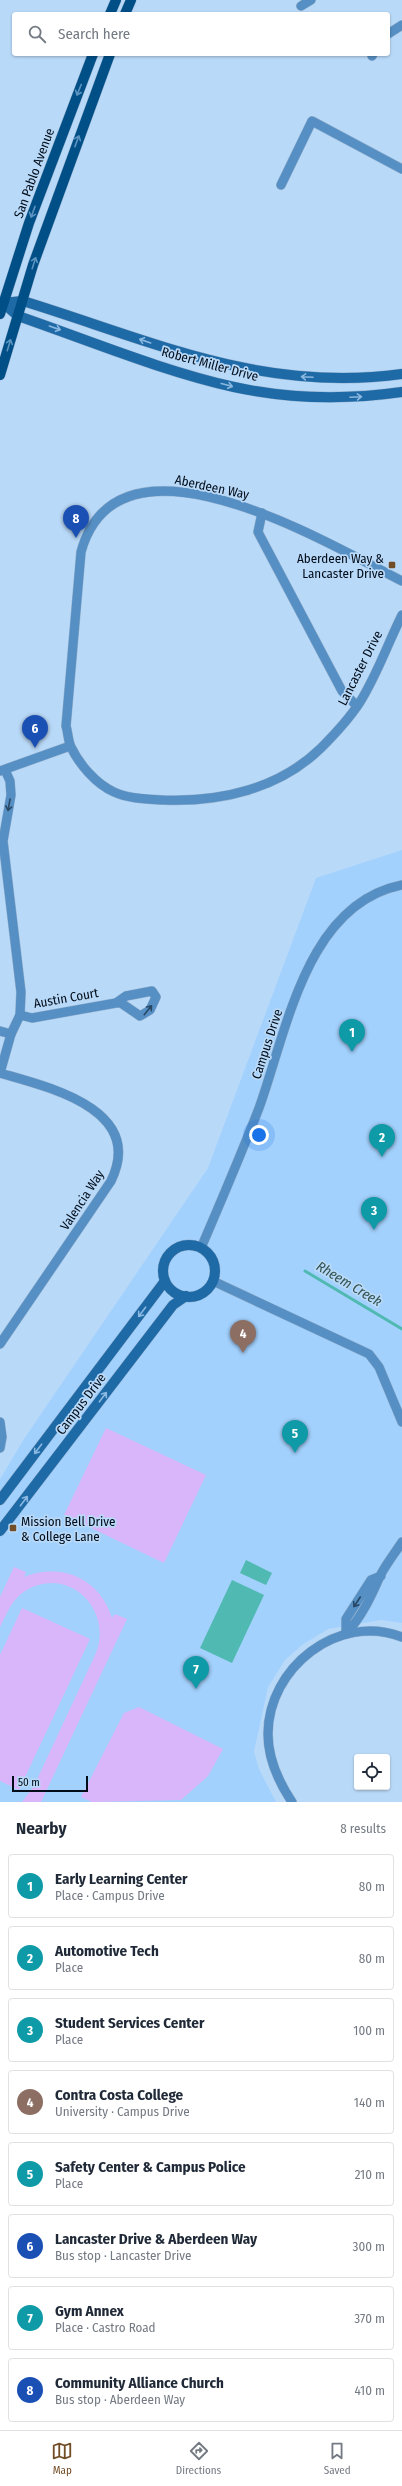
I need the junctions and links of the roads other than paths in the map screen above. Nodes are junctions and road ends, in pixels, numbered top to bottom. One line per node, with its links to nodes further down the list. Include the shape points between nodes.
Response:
1 (116, 0): 5 (main road)
2 (131, 0): 6 (main road)
3 (311, 0): 4 (street)
4 (301, 6)
5 (111, 12)
6 (126, 12)
7 (402, 25): 8 (street)
8 (390, 33)
9 (92, 56): 14 (main road, San Pablo Avenue, one-way to 14, via 53,158)
10 (109, 56): 13 (main road, one-way to 10, via 76,142)
11 (402, 169): 12 (street, via 312,121)
12 (281, 185)
13 (23, 300): 14 (main road); 16 (main road); 17 (main road, Robert Miller Drive, one-way to 13, via 347,379 308,378 236,368)
14 (3, 303): 15 (main road, San Pablo Avenue); 16 (main road)
15 (0, 314)
16 (18, 316): 18 (main road, one-way to 16); 19 (main road, Robert Miller Drive, one-way to 19, via 234,387 310,397 353,397)
17 (402, 374)
18 (0, 375)
19 (402, 392)
20 (262, 513): 21 (street, Aberdeen Way); 23 (street, via 258,532 342,691); 24 (street, Aberdeen Way, via 219,499 160,490 125,498 101,515 84,541 79,564 66,726)
21 (402, 581)
22 (402, 615): 23 (street, Lancaster Drive)
23 (357, 706): 24 (street, Lancaster Drive, via 343,726 320,749 290,772 251,790 215,799 140,799 113,792 88,774)
24 (70, 746): 25 (street)
25 (2, 771): 28 (street, one-way to 28, via 10,781 11,794 3,841 21,992)
26 (402, 885): 32 (street, Campus Drive, via 376,892 354,908 319,948 301,982 258,1108)
27 (116, 1003): 28 (street, Austin Court, via 32,1018)
28 (20, 1015): 30 (street)
29 (0, 1031): 30 (street)
30 (11, 1034): 31 (street)
31 (0, 1073): 36 (street, Valencia Way, via 54,1089 91,1107 108,1126 119,1153 111,1181)
32 (201, 1248): 33 (main road, via 186,1245 171,1252 164,1265); 34 (main road, via 212,1258)
33 (165, 1281): 35 (main road, via 171,1290); 40 (main road, Campus Drive, one-way to 40)
34 (213, 1281): 35 (main road, via 202,1293); 38 (street, via 369,1354 379,1368)
35 (186, 1296): 41 (main road, Campus Drive, one-way to 35, via 173,1305)
36 (0, 1344)
37 (0, 1422): 39 (street)
38 (402, 1422)
39 (0, 1448)
40 (0, 1500)
41 (0, 1531)
42 (402, 1542): 43 (street, via 380,1576 358,1620)
43 (346, 1634): 44 (street, via 371,1632); 45 (street, via 326,1642 307,1654 289,1671 278,1690 270,1713 268,1734 272,1763 280,1784)
44 (402, 1637)
45 (292, 1802)

